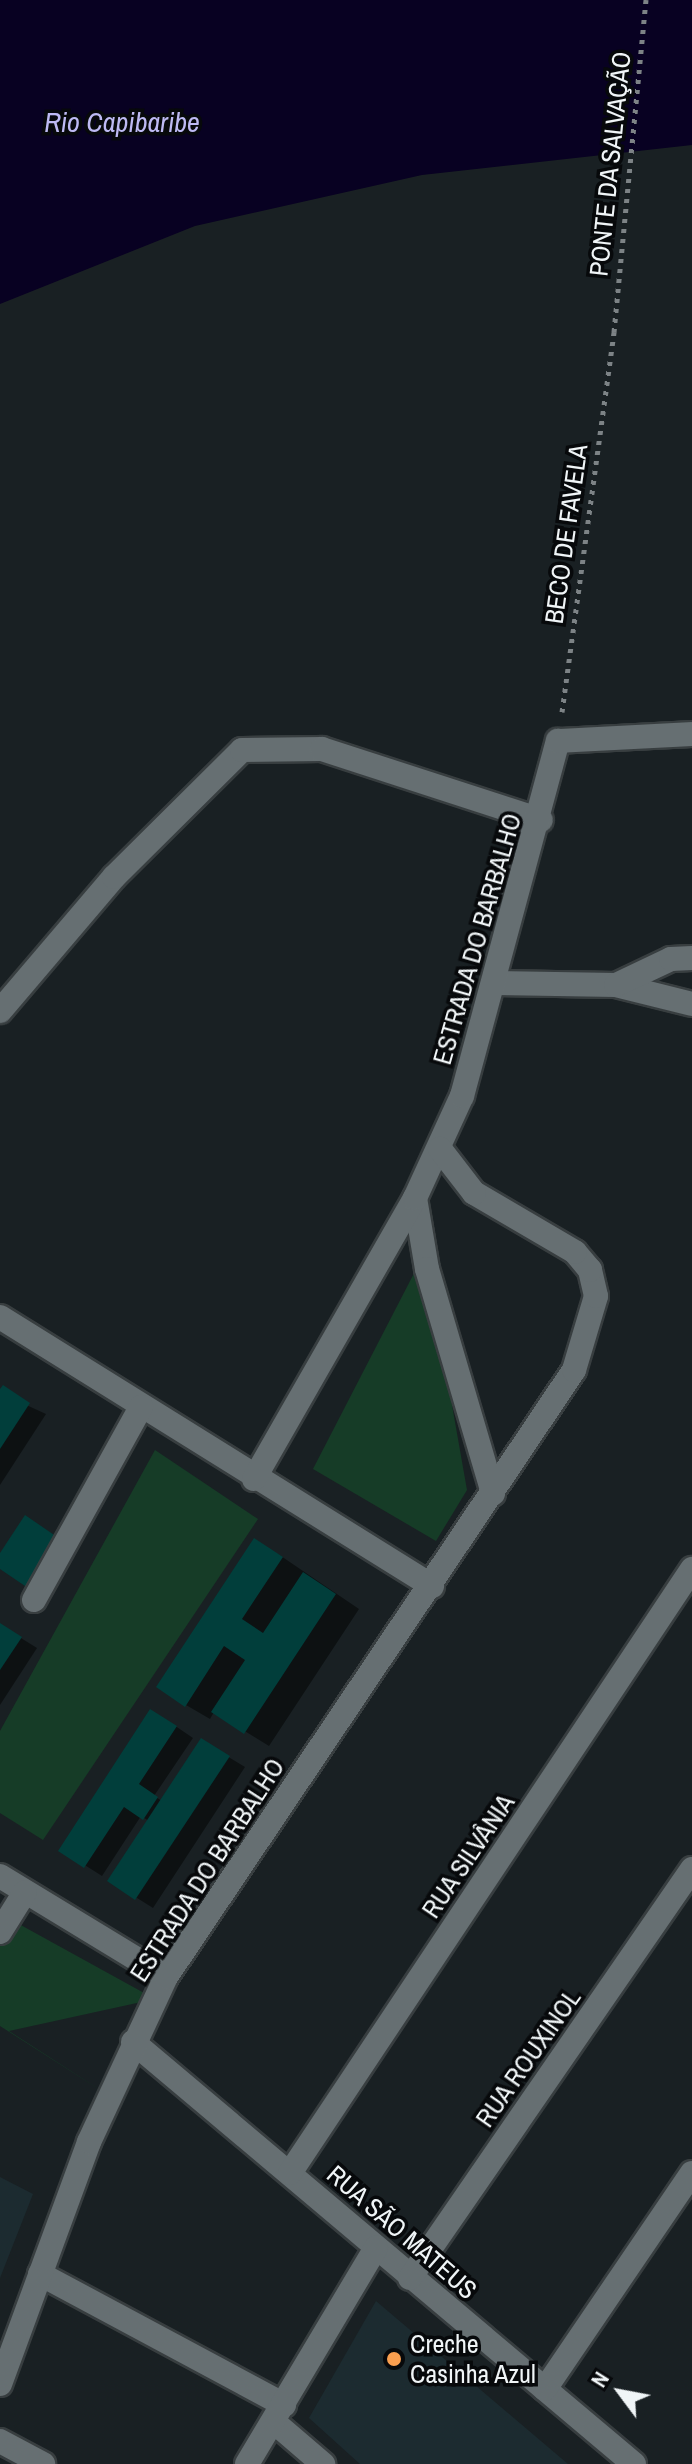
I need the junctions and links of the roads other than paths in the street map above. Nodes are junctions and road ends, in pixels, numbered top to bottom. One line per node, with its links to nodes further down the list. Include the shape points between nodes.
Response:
1 (692, 734): 2 (street, ESTRADA DO BARBALHO, via 558,741)
2 (541, 820): 4 (street, ESTRADA DO BARBALHO); 7 (street, via 322,749 242,750 114,877)
3 (692, 958): 5 (street, via 671,959)
4 (496, 983): 5 (street); 8 (street, ESTRADA DO BARBALHO)
5 (616, 985): 6 (street)
6 (692, 1004)
7 (0, 1011)
8 (440, 1149): 9 (street, ESTRADA DO BARBALHO); 13 (street, ESTRADA DO BARBALHO, via 474,1193 575,1252 596,1296 574,1370)
9 (415, 1198): 12 (street, ESTRADA DO BARBALHO); 13 (street, via 427,1269)
10 (0, 1317): 11 (street)
11 (141, 1407): 12 (street); 16 (street)
12 (254, 1479): 15 (street)
13 (493, 1493): 15 (street, ESTRADA DO BARBALHO)
14 (692, 1569): 23 (street, RUA SILVÂNIA)
15 (432, 1586): 21 (street, ESTRADA DO BARBALHO)
16 (34, 1600)
17 (692, 1869): 27 (street, RUA ROUXINOL)
18 (0, 1876): 19 (street)
19 (25, 1892): 20 (street); 21 (street)
20 (0, 1932)
21 (166, 1977): 22 (street, ESTRADA DO BARBALHO)
22 (133, 2042): 23 (street, RUA SÃO MATEUS); 26 (street, ESTRADA DO BARBALHO)
23 (290, 2173): 25 (street, RUA SÃO MATEUS)
24 (692, 2173): 29 (street)
25 (376, 2248): 27 (street, RUA SÃO MATEUS); 30 (street)
26 (40, 2274): 28 (street, ESTRADA DO BARBALHO); 30 (street)
27 (410, 2278): 29 (street, RUA SÃO MATEUS)
28 (0, 2384)
29 (545, 2389): 35 (street, RUA SÃO MATEUS)
30 (279, 2414): 33 (street); 34 (street)
31 (0, 2441): 32 (street)
32 (43, 2464)
33 (247, 2464)
34 (323, 2464)
35 (634, 2464)

